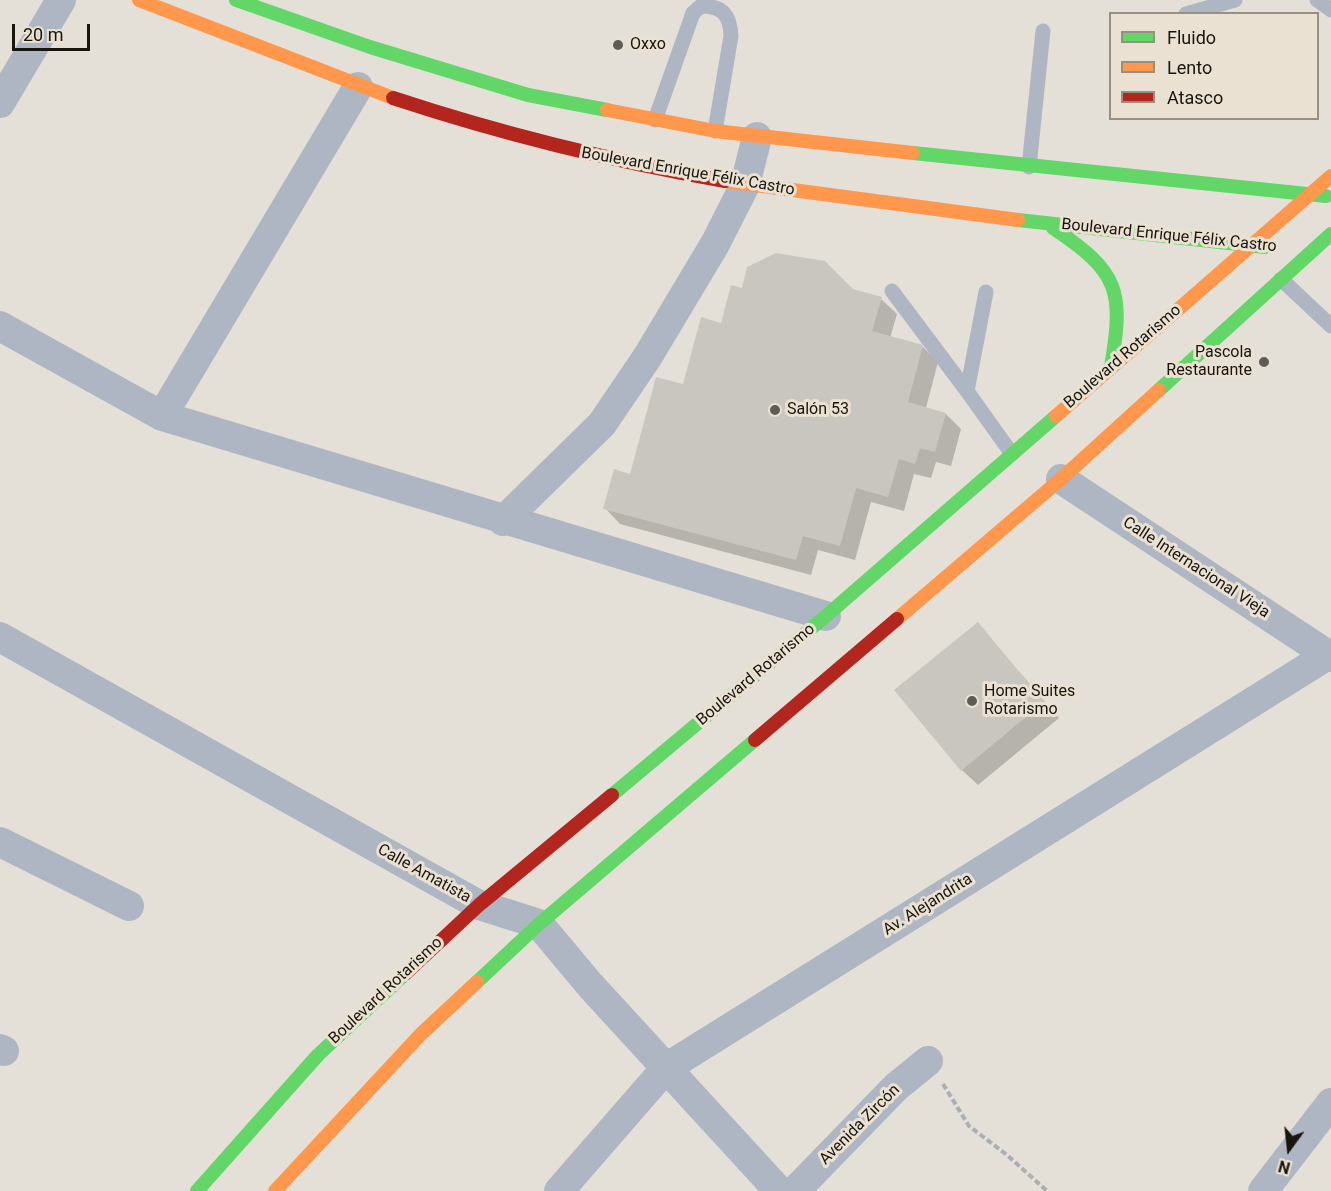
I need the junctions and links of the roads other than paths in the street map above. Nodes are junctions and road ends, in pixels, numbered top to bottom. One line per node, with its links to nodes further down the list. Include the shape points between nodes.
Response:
1 (61, 0): 12 (street)
2 (139, 0): 11 (street, Boulevard Enrique Félix Castro)
3 (236, 0): 9 (street)
4 (257, 0): 9 (street)
5 (1235, 0): 8 (lane)
6 (1317, 0): 7 (lane)
7 (1331, 10)
8 (1193, 12)
9 (269, 13): 13 (street, via 528,94)
10 (1043, 31): 16 (lane)
11 (358, 87): 18 (street, Boulevard Enrique Félix Castro, via 487,129 647,167); 33 (street)
12 (0, 103)
13 (656, 120): 14 (street); 14 (lane, via 693,13 701,6 713,6 726,12 731,36)
14 (715, 131): 15 (street)
15 (757, 137): 16 (street); 18 (street)
16 (1029, 167): 19 (street)
17 (1331, 176): 19 (street, Boulevard Rotarismo)
18 (745, 185): 21 (street, Boulevard Enrique Félix Castro); 36 (street, via 654,346 602,424)
19 (1312, 195): 20 (street); 23 (street, Boulevard Rotarismo)
20 (1331, 196)
21 (1046, 224): 23 (street, Boulevard Enrique Félix Castro); 31 (street, via 1089,251 1108,273 1117,294 1119,326)
22 (1331, 234): 24 (street)
23 (1252, 246): 24 (street, Boulevard Enrique Félix Castro); 31 (street, Boulevard Rotarismo)
24 (1314, 249): 25 (street, Boulevard Enrique Félix Castro); 26 (street)
25 (1331, 251)
26 (1281, 279): 29 (lane); 35 (street)
27 (892, 291): 32 (lane)
28 (986, 292): 32 (lane)
29 (1331, 326)
30 (2, 328): 33 (street)
31 (1112, 367): 34 (street, Boulevard Rotarismo)
32 (967, 391): 34 (lane)
33 (162, 416): 36 (street)
34 (1012, 454): 37 (street, Boulevard Rotarismo)
35 (1061, 479): 39 (street, Calle Internacional Vieja); 43 (street)
36 (503, 521): 37 (street)
37 (826, 616): 41 (street, Boulevard Rotarismo)
38 (0, 637): 41 (street, Calle Amatista)
39 (1330, 656): 45 (street, Av. Alejandrita)
40 (0, 842): 42 (street)
41 (479, 905): 43 (street, Calle Amatista); 47 (street, Boulevard Rotarismo, via 318,1055)
42 (129, 906)
43 (539, 924): 45 (street); 48 (street, via 421,1034)
44 (928, 1061): 51 (street, Avenida Zircón, via 896,1087)
45 (666, 1068): 49 (street, Av. Alejandrita); 50 (street)
46 (1331, 1103): 52 (street)
47 (197, 1191)
48 (275, 1191)
49 (559, 1191)
50 (779, 1191)
51 (795, 1191)
52 (1263, 1191)

